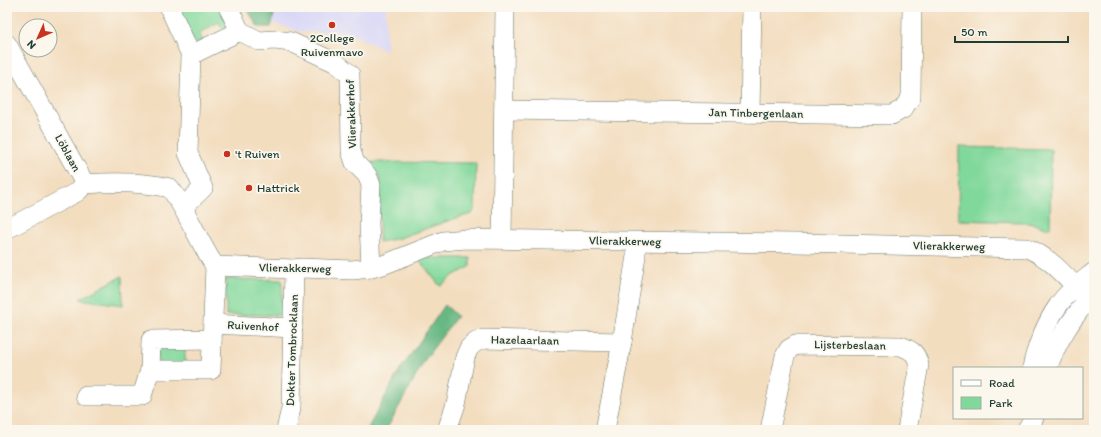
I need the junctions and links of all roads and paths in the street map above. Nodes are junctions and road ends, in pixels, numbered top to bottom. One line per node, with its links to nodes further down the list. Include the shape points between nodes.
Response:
1 (170, 7): 8 (street)
2 (228, 7): 6 (street)
3 (505, 7): 9 (street)
4 (752, 7): 10 (street)
5 (912, 7): 10 (street, Jan Tinbergenlaan, via 910,97 903,109 892,115)
6 (240, 31): 8 (street); 17 (street, Vlierakkerhof, via 259,41 291,42 336,63 350,74 351,151 355,163 367,175 371,185)
7 (7, 44): 11 (street, Löblaan)
8 (191, 55): 12 (street, via 188,153 203,188)
9 (504, 110): 10 (street, Jan Tinbergenlaan); 14 (street)
10 (750, 113)
11 (85, 184): 12 (street, via 154,184 170,188); 13 (street, Löblaan, via 77,192)
12 (183, 207): 16 (street)
13 (7, 228)
14 (502, 239): 15 (street, Vlierakkerweg); 17 (street, Vlierakkerweg, via 443,241)
15 (636, 242): 20 (street, Vlierakkerweg, via 1027,248 1046,259); 23 (street)
16 (215, 266): 18 (street, Vlierakkerweg); 22 (street, Ruivenhof)
17 (371, 268): 18 (street, Vlierakkerweg)
18 (294, 269): 21 (street, Dokter Tombrocklaan)
19 (1094, 272): 20 (street)
20 (1086, 294): 24 (street, via 1058,305 1042,334); 25 (street, via 1058,344)
21 (293, 328): 22 (street, Ruivenhof); 30 (street, Dokter Tombrocklaan, via 291,408)
22 (212, 332): 26 (street, Ruivenhof, via 151,340); 26 (street, Ruivenhof, via 211,370)
23 (622, 342): 31 (street, Hazelaarlaan, via 484,339 476,342 469,348 466,357 456,404); 32 (street)
24 (1032, 367)
25 (1048, 367)
26 (150, 370): 27 (street, Ruivenhof, via 142,396)
27 (86, 396)
28 (1023, 419): 35 (street)
29 (1034, 419): 36 (street)
30 (286, 430)
31 (447, 430)
32 (605, 430)
33 (770, 430): 34 (street, Lijsterbeslaan, via 785,356 789,349 796,345 901,346 909,349 916,356 919,366)
34 (907, 430)
35 (1023, 430)
36 (1028, 430)

